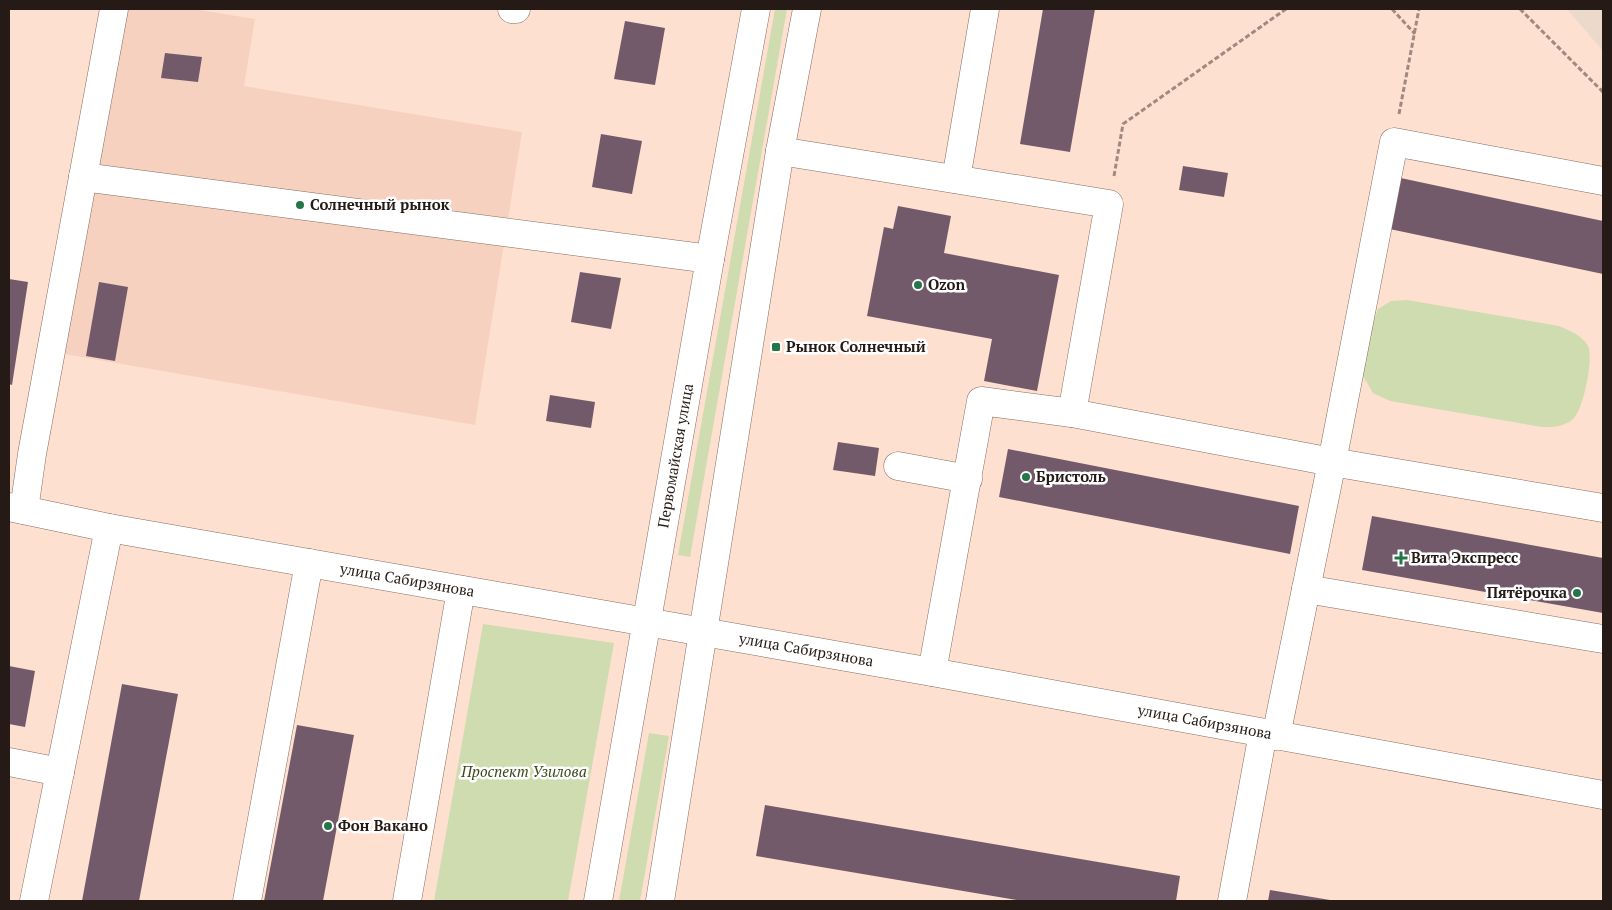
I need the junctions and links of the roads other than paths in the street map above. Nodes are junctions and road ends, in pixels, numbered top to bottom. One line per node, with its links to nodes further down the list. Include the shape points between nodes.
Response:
1 (114, 9): 8 (street)
2 (512, 9): 3 (street)
3 (516, 9)
4 (756, 9): 11 (street, Первомайская улица)
5 (807, 9): 7 (street)
6 (985, 9): 9 (street)
7 (780, 151): 9 (street); 23 (street)
8 (83, 177): 11 (street); 16 (street, via 34,444)
9 (956, 179): 12 (street, via 1109,204)
10 (1603, 181): 13 (street, via 1394,142)
11 (710, 259): 22 (street, Первомайская улица)
12 (1072, 413): 13 (street); 15 (street, via 981,401)
13 (1332, 462): 17 (street); 20 (street)
14 (898, 466): 15 (street)
15 (968, 479): 25 (street)
16 (16, 508): 18 (street, улица Сабирзянова)
17 (1603, 508)
18 (109, 528): 19 (street, улица Сабирзянова); 28 (street)
19 (309, 563): 21 (street, улица Сабирзянова); 31 (street)
20 (1306, 589): 24 (street); 26 (street)
21 (461, 590): 22 (street, улица Сабирзянова); 32 (street)
22 (647, 623): 23 (street, улица Сабирзянова); 33 (street, Первомайская улица)
23 (703, 633): 25 (street, улица Сабирзянова); 34 (street)
24 (1603, 639)
25 (932, 672): 26 (street, улица Сабирзянова)
26 (1269, 735): 29 (street, улица Сабирзянова); 35 (street)
27 (9, 762): 28 (street)
28 (60, 772): 30 (street)
29 (1603, 794)
30 (34, 901)
31 (247, 901)
32 (407, 901)
33 (598, 901)
34 (660, 901)
35 (1232, 901)

